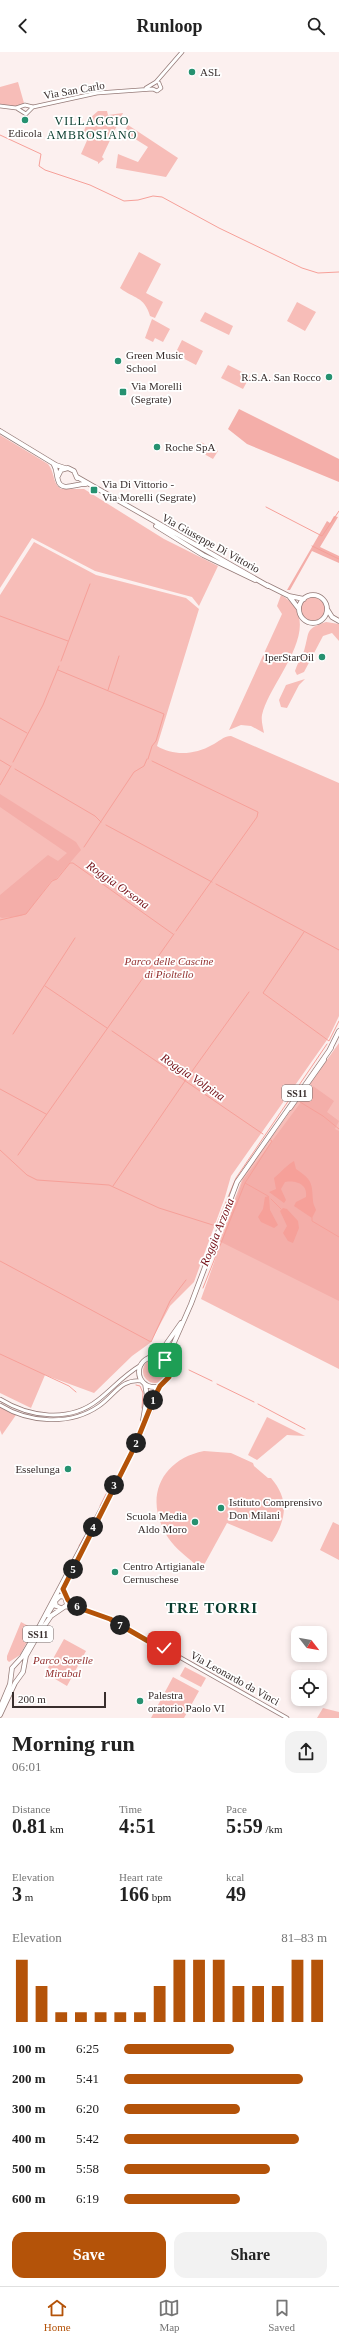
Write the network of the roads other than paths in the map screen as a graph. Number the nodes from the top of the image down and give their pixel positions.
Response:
1 (182, 52) edge
2 (156, 83) junction
3 (142, 90) junction
4 (153, 90) junction
5 (0, 106) edge
6 (30, 108) junction
7 (21, 109) junction
8 (0, 431) edge
9 (51, 462) junction
10 (65, 468) junction
11 (58, 476) junction
12 (77, 477) junction
13 (74, 485) junction
14 (91, 485) junction
15 (288, 596) junction
16 (304, 599) junction
17 (299, 609) junction
18 (327, 609) junction
19 (322, 620) junction
20 (337, 620) edge
21 (339, 1031) edge
22 (186, 1316) junction
23 (157, 1356) junction
24 (166, 1361) junction
25 (141, 1365) junction
26 (144, 1382) junction
27 (160, 1386) junction
28 (0, 1399) edge
29 (0, 1405) edge
30 (141, 1430) junction
31 (95, 1523) junction
32 (65, 1574) junction
33 (58, 1597) junction
34 (66, 1599) junction
35 (55, 1602) junction
36 (64, 1608) junction
37 (79, 1608) junction
38 (39, 1627) junction
39 (144, 1638) junction
40 (158, 1642) junction
41 (158, 1646) junction
42 (167, 1646) junction
43 (163, 1649) junction
44 (174, 1654) junction
45 (17, 1663) junction
46 (24, 1666) junction
47 (12, 1674) junction
48 (18, 1677) junction
49 (0, 1708) edge
50 (0, 1715) edge
51 (287, 1718) edge

1 - 2 street
2 - 3 street, Via San Carlo
2 - 4 street
2 - 4 street
3 - 4 street, Via San Carlo
3 - 6 street, Via San Carlo
5 - 7 street
6 - 7 street
6 - 7 street
8 - 9 main road
9 - 10 main road
9 - 11 main road
10 - 11 main road
10 - 12 main road
11 - 13 main road
12 - 13 main road
12 - 14 main road, Via Giuseppe Di Vittorio
13 - 14 main road
14 - 15 main road, Via Giuseppe Di Vittorio
15 - 16 main road, Via Giuseppe Di Vittorio
15 - 17 main road, Via Giuseppe Di Vittorio
16 - 17 main road
16 - 18 main road
17 - 19 main road
18 - 19 main road
18 - 20 main road
19 - 20 main road
21 - 22 main road, SS11
22 - 23 main road, SS11
22 - 24 main road, SS11
23 - 24 main road
23 - 25 main road, SS11
24 - 27 main road, SS11
25 - 26 main road, SS11
25 - 28 street
26 - 27 main road
26 - 29 street
26 - 30 main road, SS11
27 - 30 main road, SS11
30 - 31 main road, SS11
31 - 32 main road, SS11
31 - 34 main road, SS11
32 - 33 main road, SS11
32 - 38 main road, SS11
33 - 34 main road
33 - 35 main road, SS11
34 - 36 main road, SS11
34 - 37 street
35 - 36 main road
35 - 38 main road, SS11
36 - 37 street
36 - 46 main road, SS11
37 - 39 street
38 - 45 main road, SS11
39 - 40 street
39 - 41 street
40 - 41 street
40 - 42 street
41 - 43 street, Via Leonardo da Vinci
42 - 43 street
42 - 44 street, Via Leonardo da Vinci
43 - 44 street, Via Leonardo da Vinci
44 - 51 street, Via Leonardo da Vinci
45 - 46 main road
45 - 47 main road, SS11
46 - 48 main road, SS11
47 - 48 main road
47 - 49 main road, SS11
48 - 50 main road, SS11

